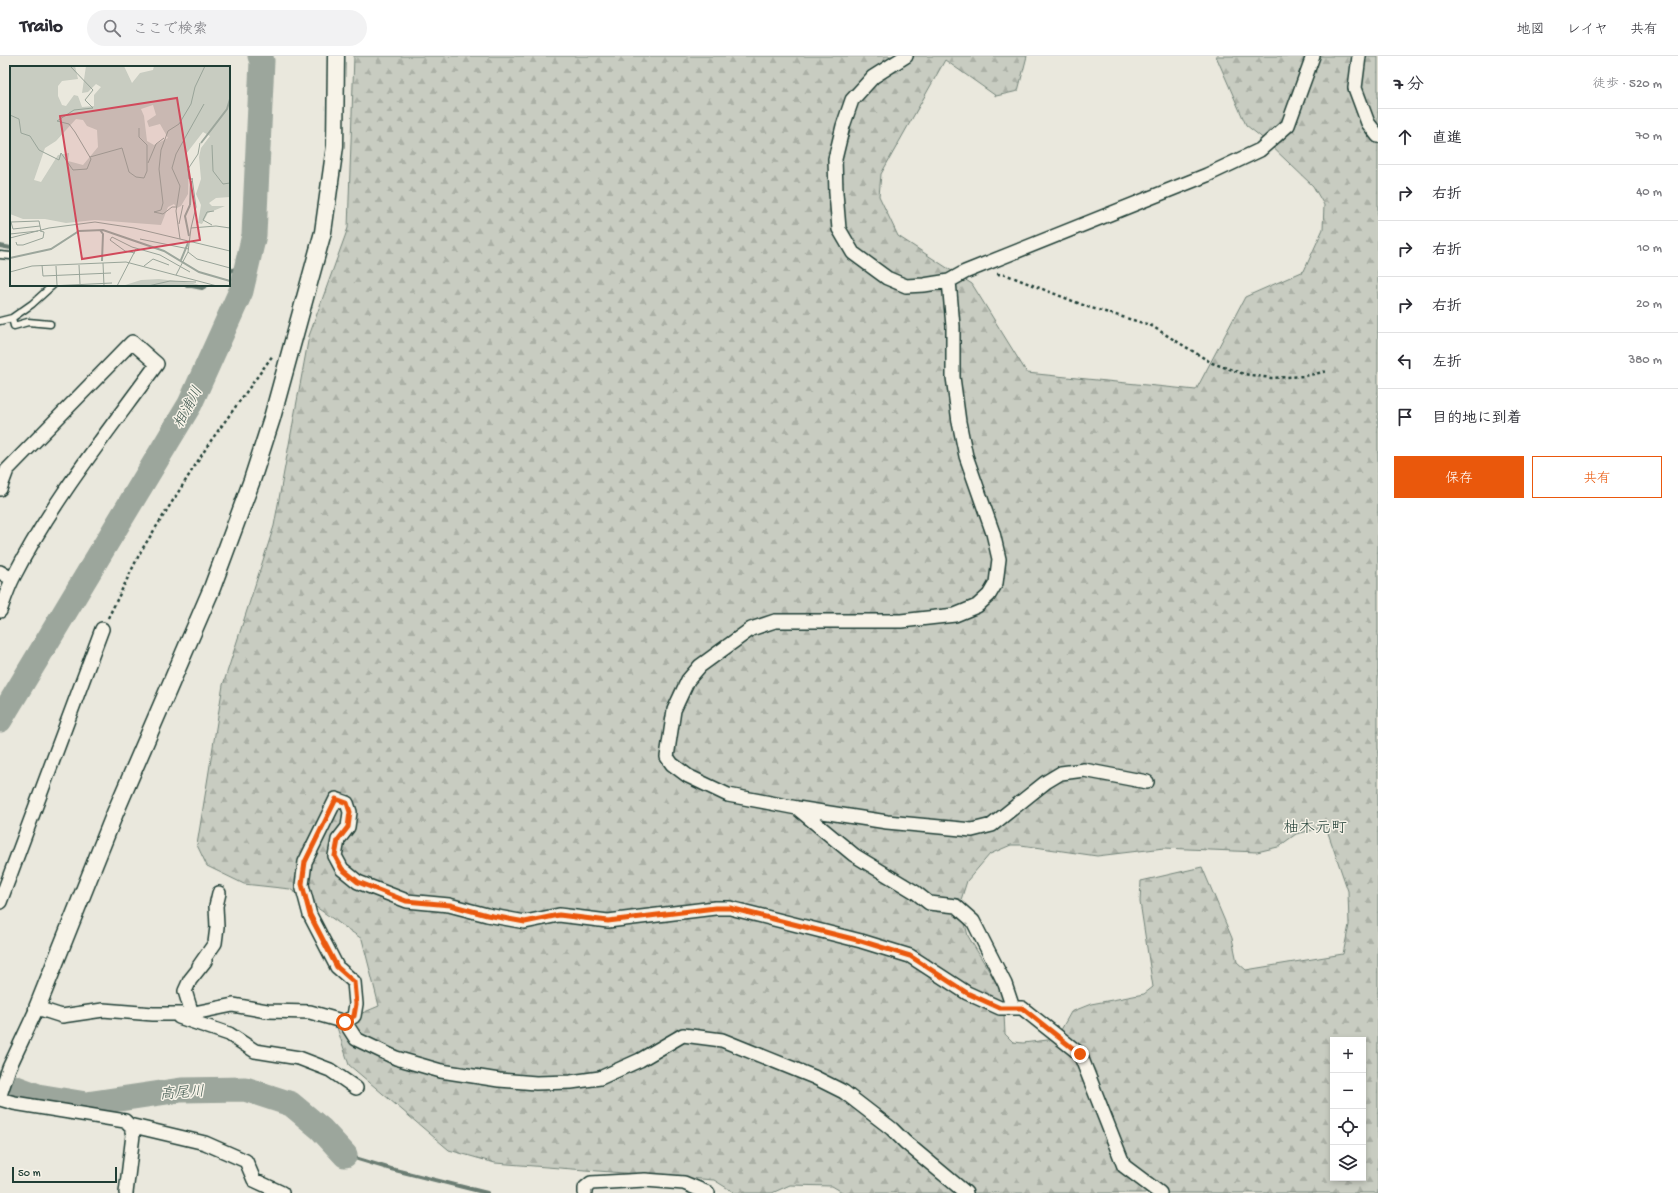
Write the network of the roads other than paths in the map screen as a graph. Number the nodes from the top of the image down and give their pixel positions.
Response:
1 (336, 56) edge
2 (906, 56) edge
3 (1313, 56) edge
4 (1359, 56) edge
5 (1378, 136) edge
6 (0, 254) edge
7 (10, 256) edge
8 (948, 281) junction
9 (52, 286) edge
10 (12, 318) junction
11 (0, 321) edge
12 (50, 324) dead end
13 (0, 489) edge
14 (0, 572) edge
15 (12, 579) junction
16 (0, 612) edge
17 (102, 629) road end
18 (1147, 782) dead end
19 (797, 808) junction
20 (219, 893) dead end
21 (0, 902) edge
22 (218, 950) dead end
23 (199, 966) junction
24 (37, 1008) junction
25 (1013, 1008) junction
26 (172, 1014) junction
27 (192, 1014) junction
28 (345, 1022) junction
29 (356, 1088) dead end
30 (1, 1093) edge
31 (128, 1125) junction
32 (585, 1192) edge
33 (126, 1193) edge
34 (282, 1193) edge
35 (708, 1193) edge
36 (966, 1193) edge
37 (1160, 1193) edge

1 - 24 street
2 - 8 street
3 - 8 street
4 - 5 street
6 - 7 lane
8 - 19 street
9 - 10 lane
10 - 11 lane
10 - 12 lane
13 - 15 street
14 - 15 street
15 - 16 street
17 - 21 street
18 - 19 street
19 - 25 street
20 - 23 street
22 - 23 street
23 - 27 street
24 - 26 street
24 - 30 street
25 - 28 street
25 - 37 street
26 - 27 street
26 - 29 street
27 - 28 street
28 - 36 street
30 - 31 street
31 - 33 street
31 - 34 street
32 - 35 street

